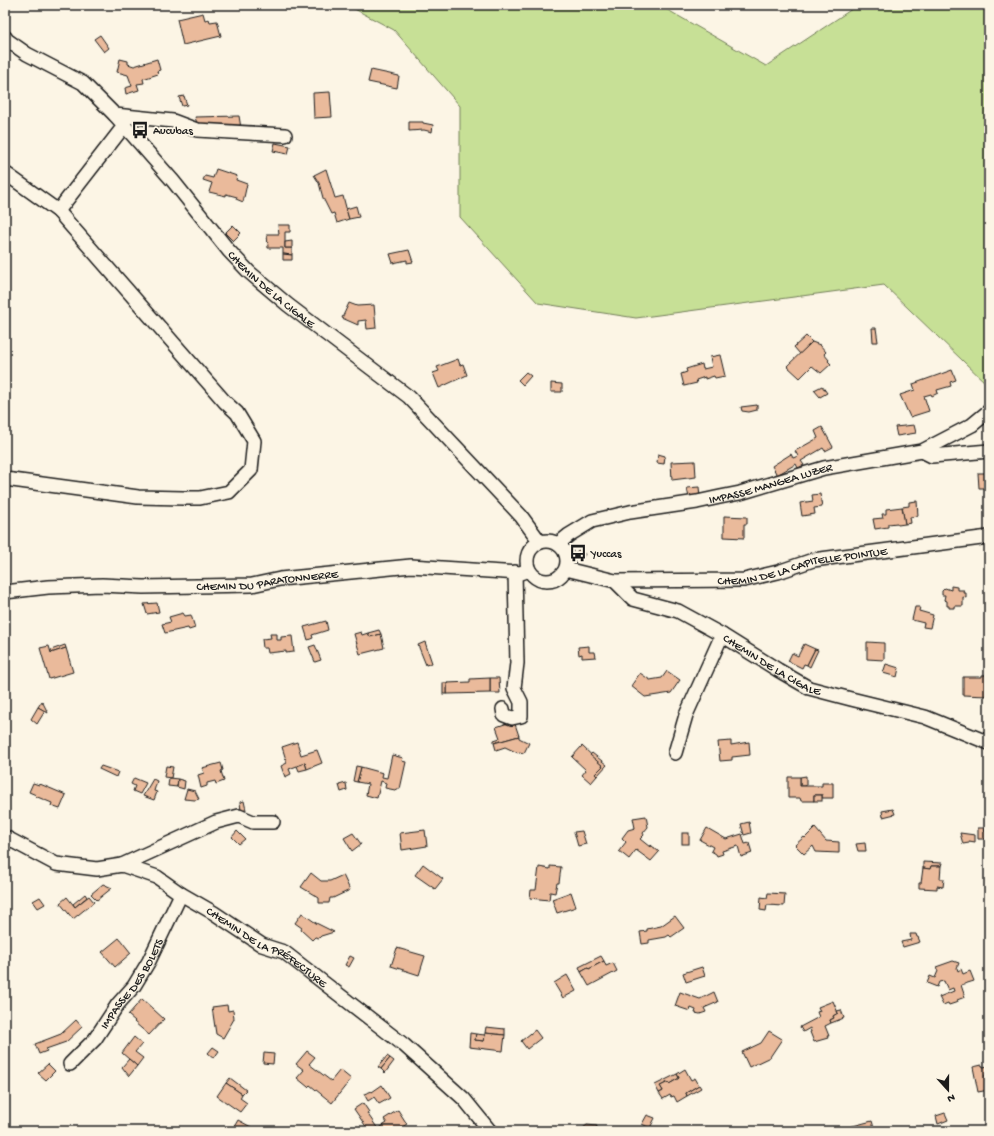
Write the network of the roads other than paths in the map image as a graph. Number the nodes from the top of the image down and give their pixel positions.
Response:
1 (5, 37) edge
2 (115, 115) junction
3 (124, 126) junction
4 (285, 135) dead end
5 (5, 173) edge
6 (58, 211) junction
7 (989, 411) edge
8 (989, 450) edge
9 (922, 451) junction
10 (5, 479) edge
11 (989, 537) edge
12 (540, 542) junction
13 (558, 544) junction
14 (566, 569) junction
15 (529, 570) junction
16 (515, 572) junction
17 (615, 582) junction
18 (5, 592) edge
19 (722, 634) junction
20 (503, 709) dead end
21 (989, 743) edge
22 (675, 753) dead end
23 (273, 822) dead end
24 (5, 837) edge
25 (122, 865) junction
26 (181, 894) junction
27 (70, 1064) dead end
28 (486, 1129) edge

1 - 2 street, CHEMIN DE LA CIGALE
2 - 3 street, CHEMIN DE LA CIGALE
2 - 4 street
3 - 6 street
3 - 12 street, CHEMIN DE LA CIGALE
5 - 6 street
6 - 10 street
7 - 9 street
8 - 9 street, IMPASSE MANGEA LUZER
9 - 13 street, IMPASSE MANGEA LUZER
11 - 17 street, CHEMIN DE LA CAPITELLE POINTUE
12 - 13 street
12 - 15 street
13 - 14 street
14 - 15 street
14 - 17 street, CHEMIN DE LA CIGALE
15 - 16 street, CHEMIN DU PARATONNERRE
16 - 18 street, CHEMIN DU PARATONNERRE
16 - 20 street
17 - 19 street, CHEMIN DE LA CIGALE
19 - 21 street, CHEMIN DE LA CIGALE
19 - 22 street
23 - 25 street
24 - 25 street, CHEMIN DE LA PRÉFECTURE
25 - 26 street, CHEMIN DE LA PRÉFECTURE
26 - 27 street, IMPASSE DES BOLETS
26 - 28 street, CHEMIN DE LA PRÉFECTURE

